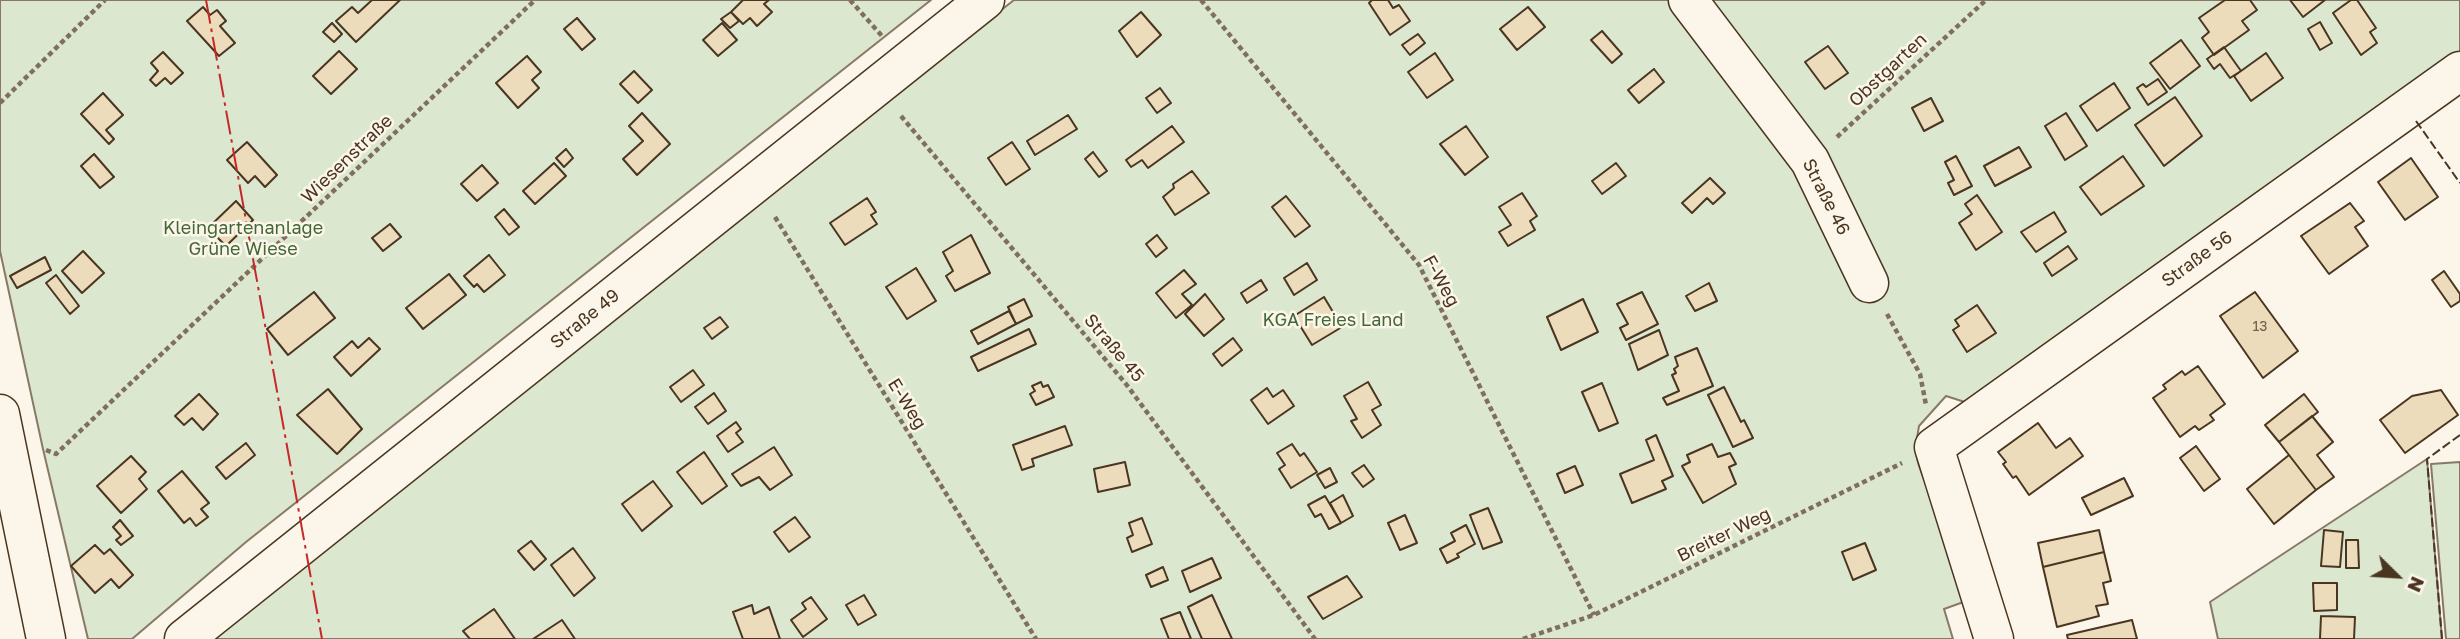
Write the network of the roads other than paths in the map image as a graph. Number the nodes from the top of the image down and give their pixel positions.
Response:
1 (985, 0) edge
2 (1688, 0) edge
3 (2460, 71) edge
4 (1869, 283) road end
5 (0, 414) edge
6 (46, 639) edge
7 (184, 639) edge
8 (1994, 639) edge

1 - 7 street, Straße 49
2 - 4 street, Straße 46
3 - 8 street, Straße 56
5 - 6 street

